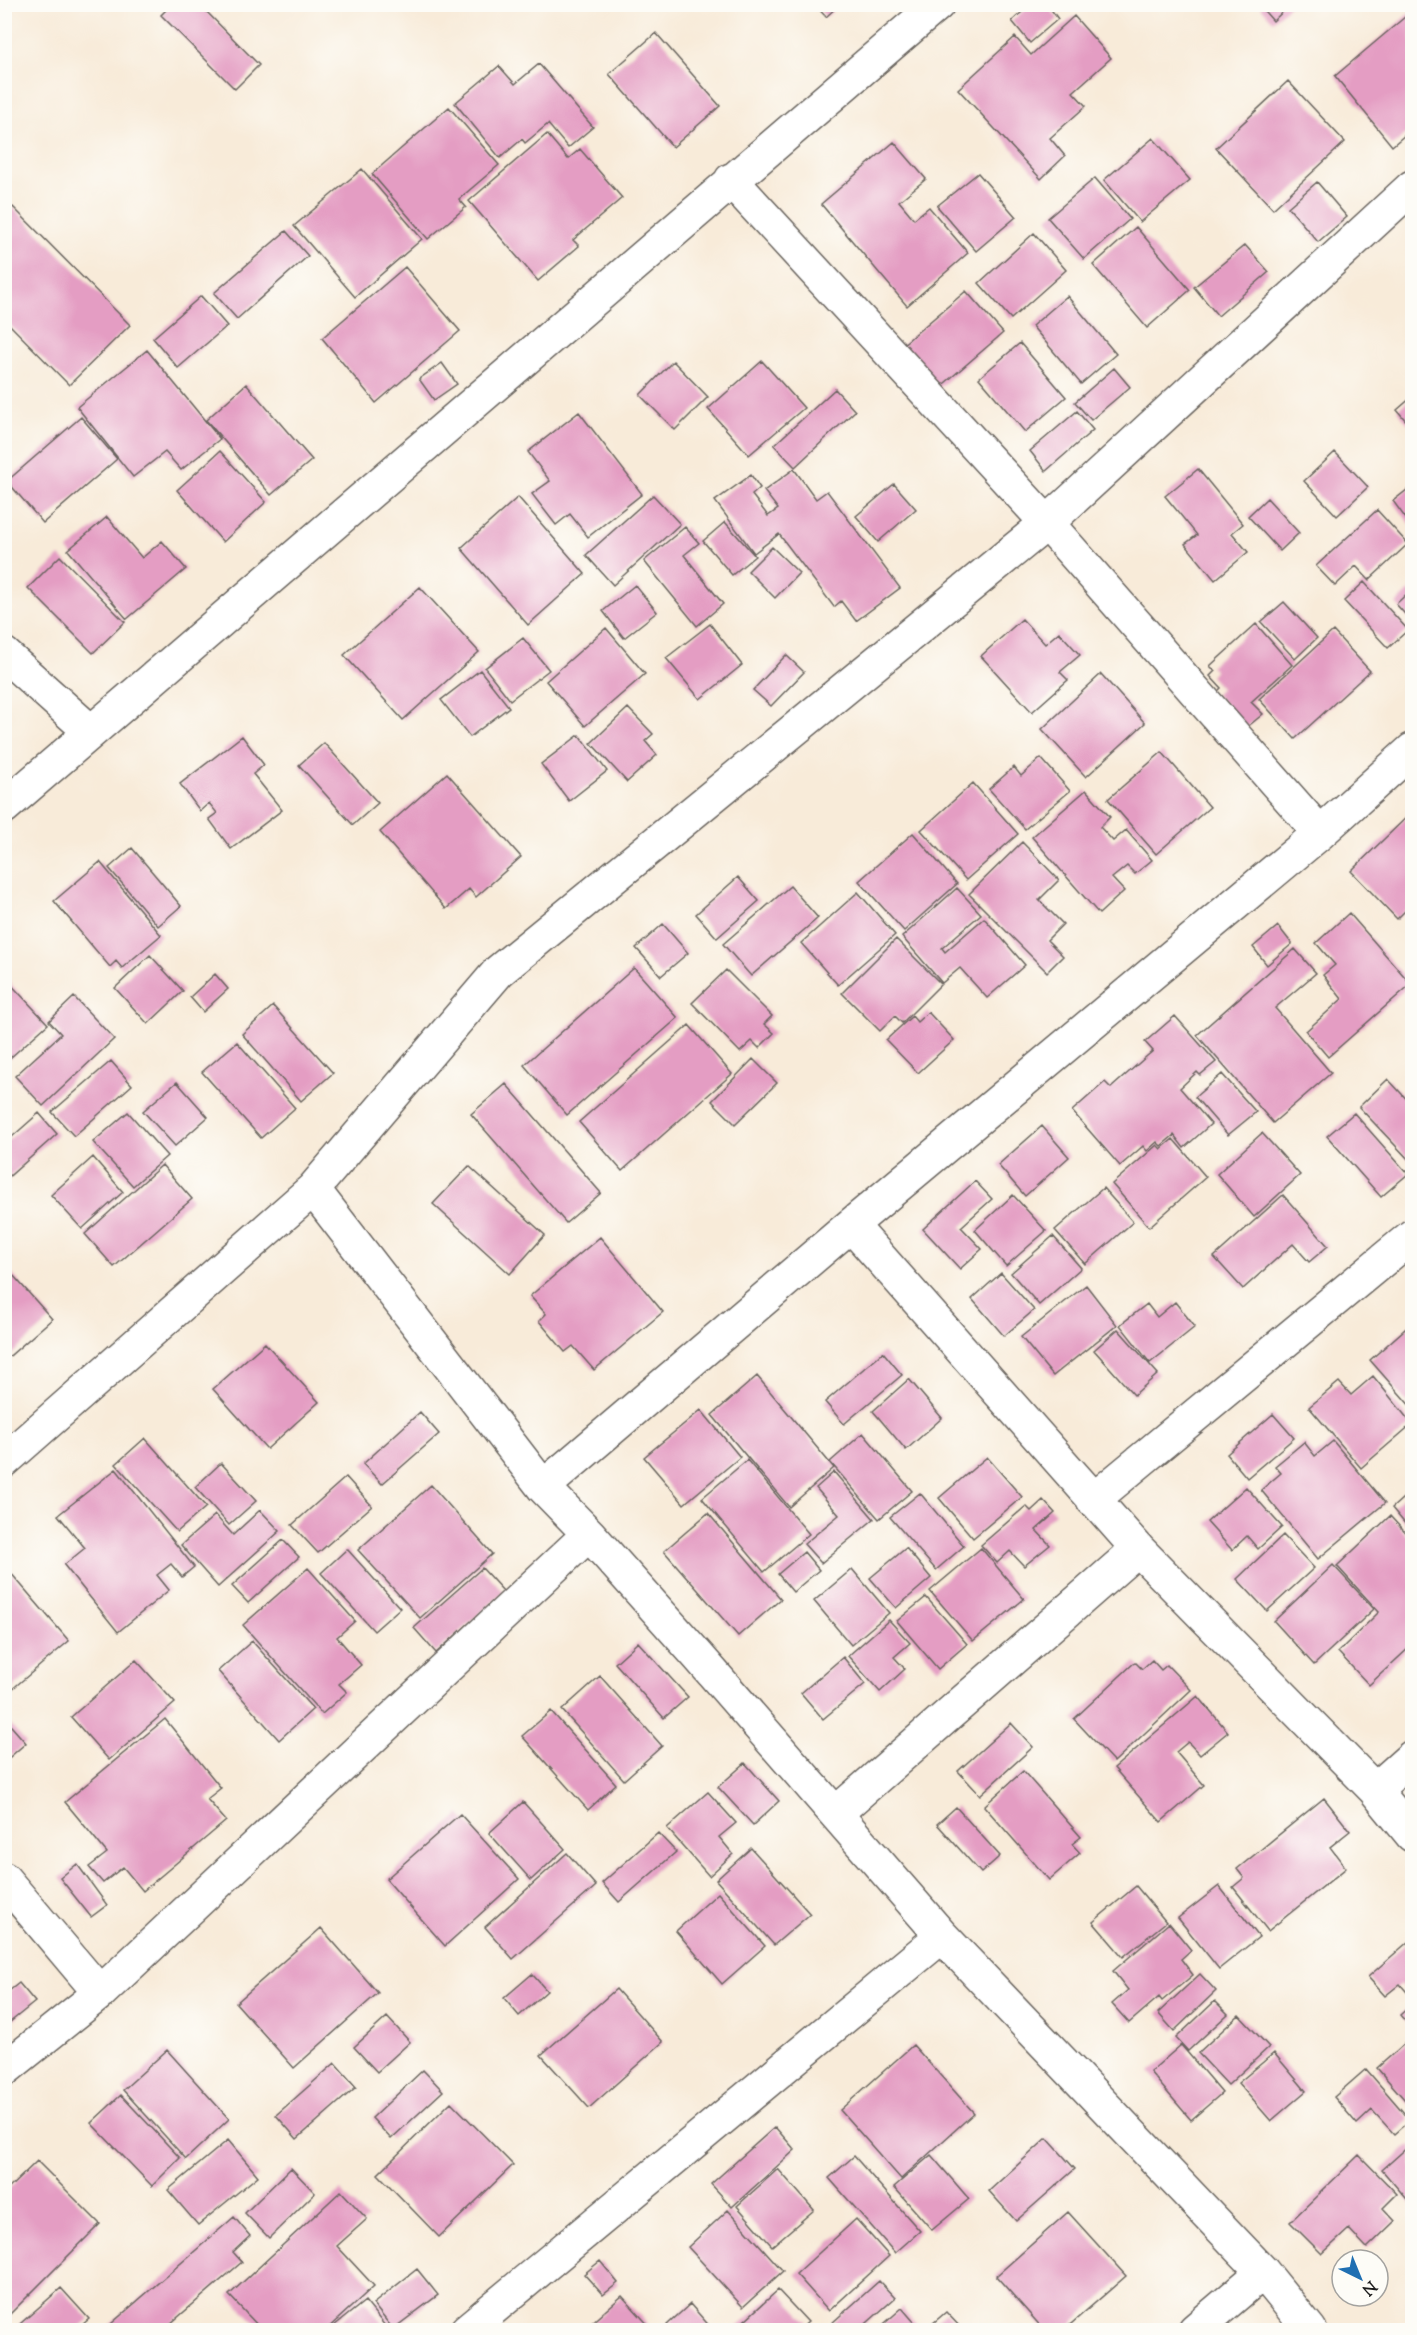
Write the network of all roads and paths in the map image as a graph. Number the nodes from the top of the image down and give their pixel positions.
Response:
1 (938, 4) edge
2 (731, 180) junction
3 (1413, 187) edge
4 (1047, 523) junction
5 (4, 654) edge
6 (91, 732) junction
7 (1413, 750) edge
8 (4, 807) edge
9 (1320, 833) junction
10 (314, 1189) junction
11 (851, 1225) junction
12 (1413, 1236) edge
13 (4, 1461) edge
14 (543, 1487) junction
15 (1093, 1500) junction
16 (589, 1534) junction
17 (1138, 1549) junction
18 (1413, 1757) edge
19 (1375, 1790) junction
20 (836, 1813) junction
21 (1413, 1835) edge
22 (4, 1879) edge
23 (942, 1936) junction
24 (100, 1993) junction
25 (4, 2070) edge
26 (1263, 2272) junction
27 (467, 2331) edge
28 (1195, 2331) edge
29 (1310, 2331) edge

1 - 2 street
2 - 4 street
2 - 6 street
3 - 4 street
4 - 9 street
4 - 10 street
5 - 6 street
6 - 8 street
7 - 9 street
9 - 11 street
10 - 13 street
10 - 14 street
11 - 14 street
11 - 15 street
12 - 15 street
14 - 16 street
15 - 17 street
16 - 20 street
16 - 24 street
17 - 19 street
17 - 20 street
18 - 19 street
19 - 21 street
20 - 23 street
22 - 24 street
23 - 26 street
23 - 27 street
24 - 25 street
26 - 28 street
26 - 29 street

